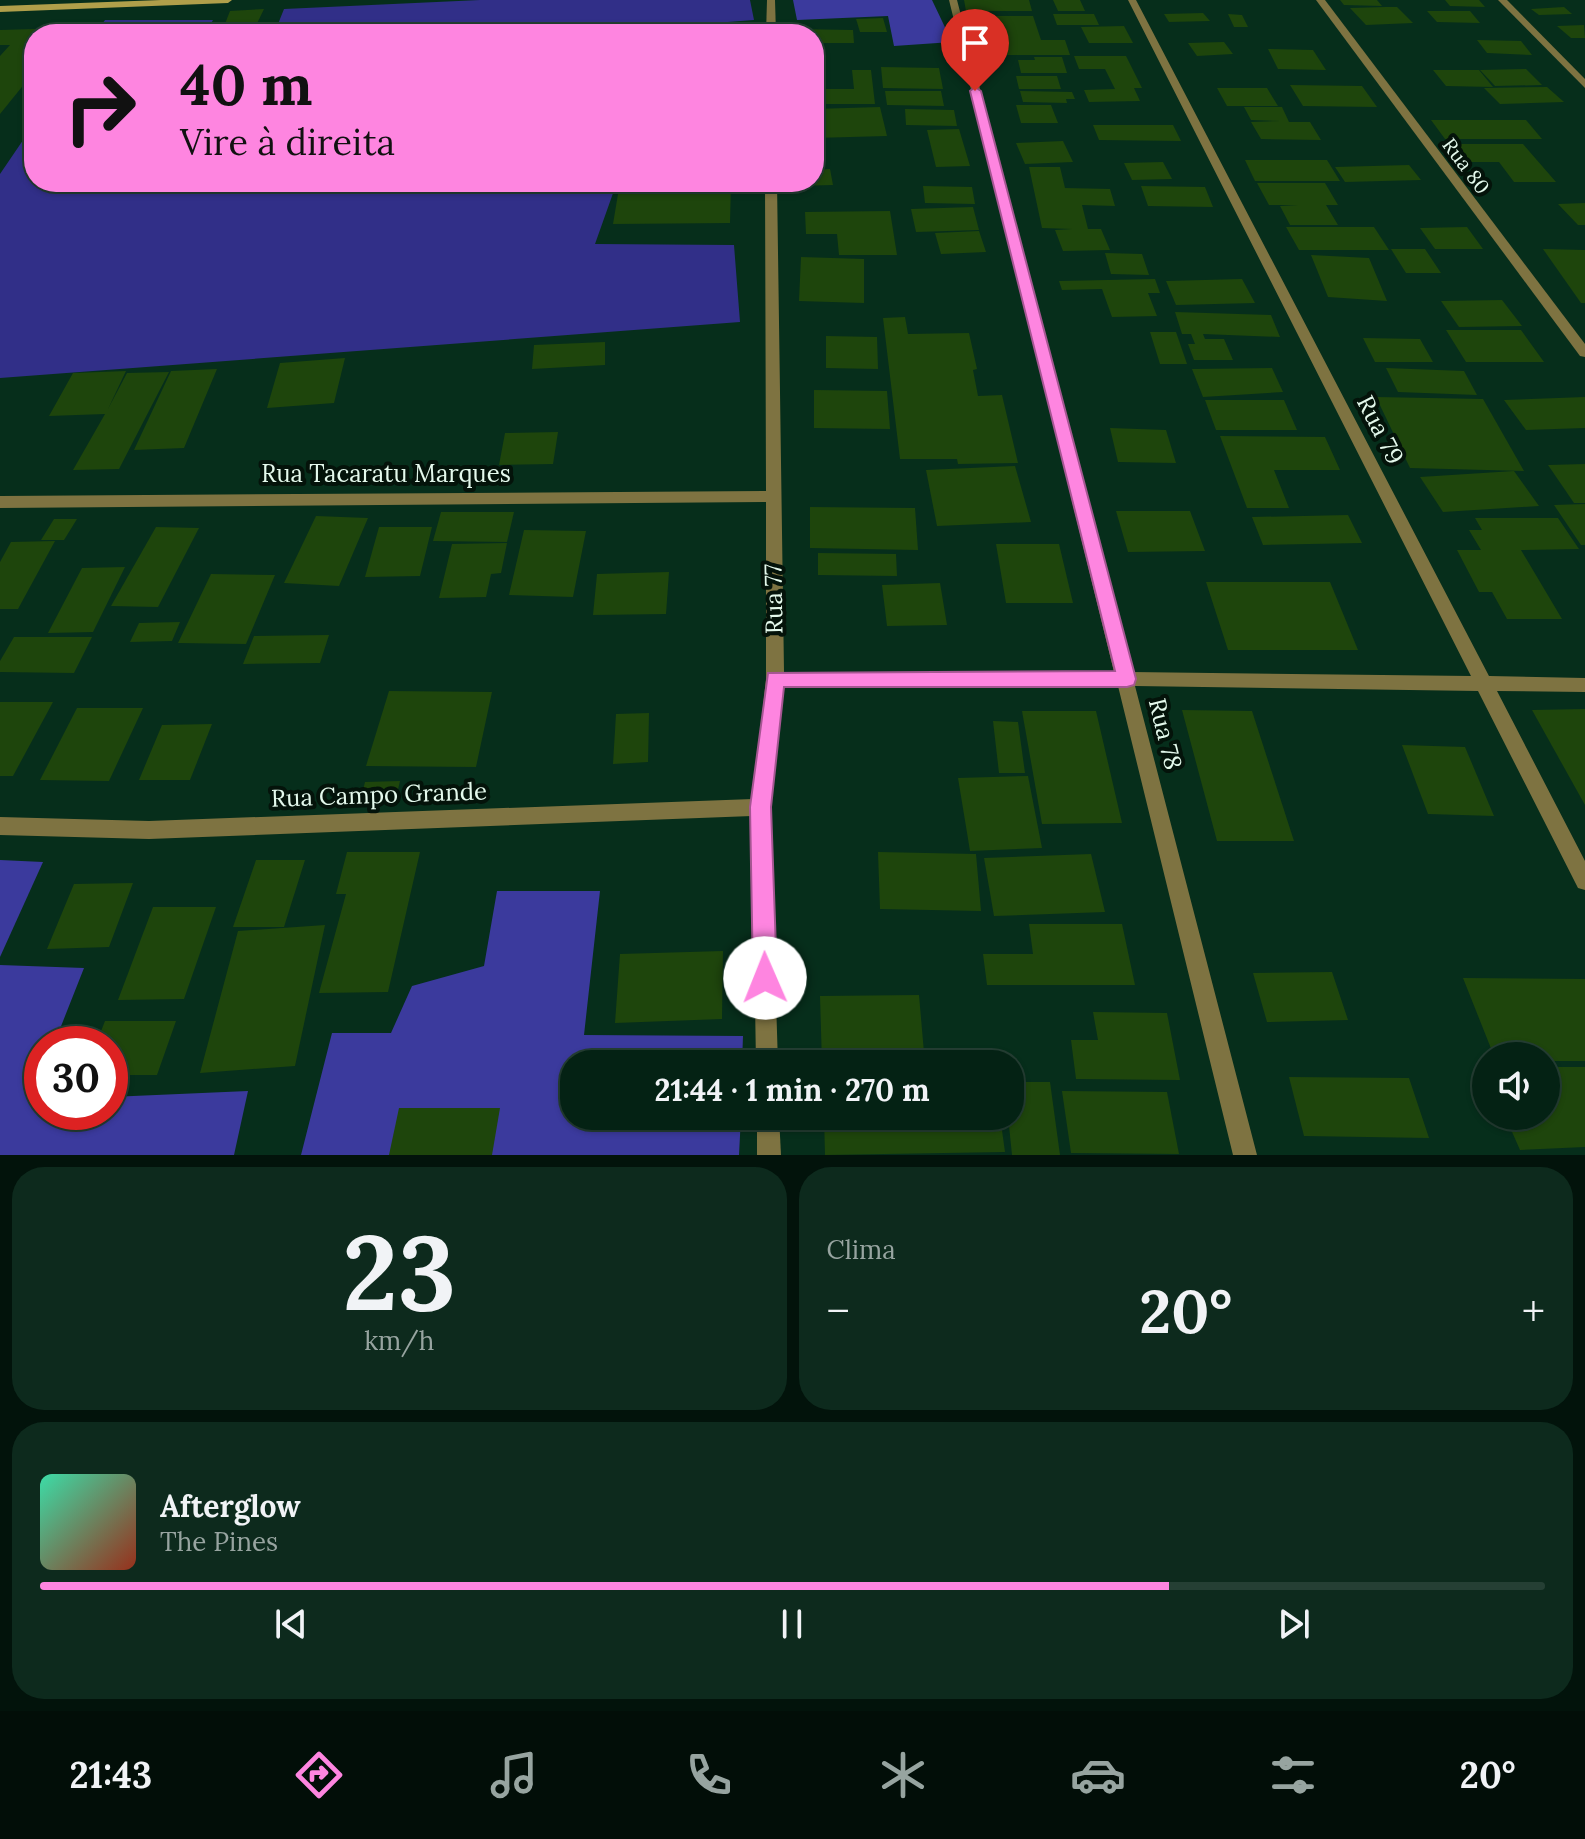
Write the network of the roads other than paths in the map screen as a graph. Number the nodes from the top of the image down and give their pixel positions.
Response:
1 (228, 0) edge
2 (771, 0) edge
3 (953, 0) edge
4 (1132, 0) edge
5 (1320, 0) edge
6 (1502, 0) edge
7 (189, 1) edge
8 (0, 9) edge
9 (771, 24) edge
10 (1567, 68) junction
11 (1585, 68) edge
12 (1585, 85) edge
13 (771, 192) edge
14 (1585, 353) edge
15 (773, 496) junction
16 (0, 502) edge
17 (775, 679) junction
18 (1127, 679) junction
19 (1486, 684) junction
20 (1585, 685) edge
21 (761, 807) junction
22 (0, 826) edge
23 (1585, 881) edge
24 (767, 1050) edge
25 (768, 1130) edge
26 (769, 1155) edge
27 (1245, 1155) edge

1 - 7 street
2 - 9 street
3 - 18 street, Rua 78
4 - 19 street, Rua 79
5 - 14 street, Rua 80
6 - 10 street
7 - 8 street
10 - 11 street
10 - 12 street
13 - 15 street, Rua 77
15 - 16 street, Rua Tacaratu Marques
15 - 17 street, Rua 77
17 - 18 street
17 - 21 street, Rua 77
18 - 19 street
18 - 27 street, Rua 78
19 - 20 street
19 - 23 street, Rua 79
21 - 22 street, Rua Campo Grande
21 - 24 street, Rua 77
25 - 26 street

